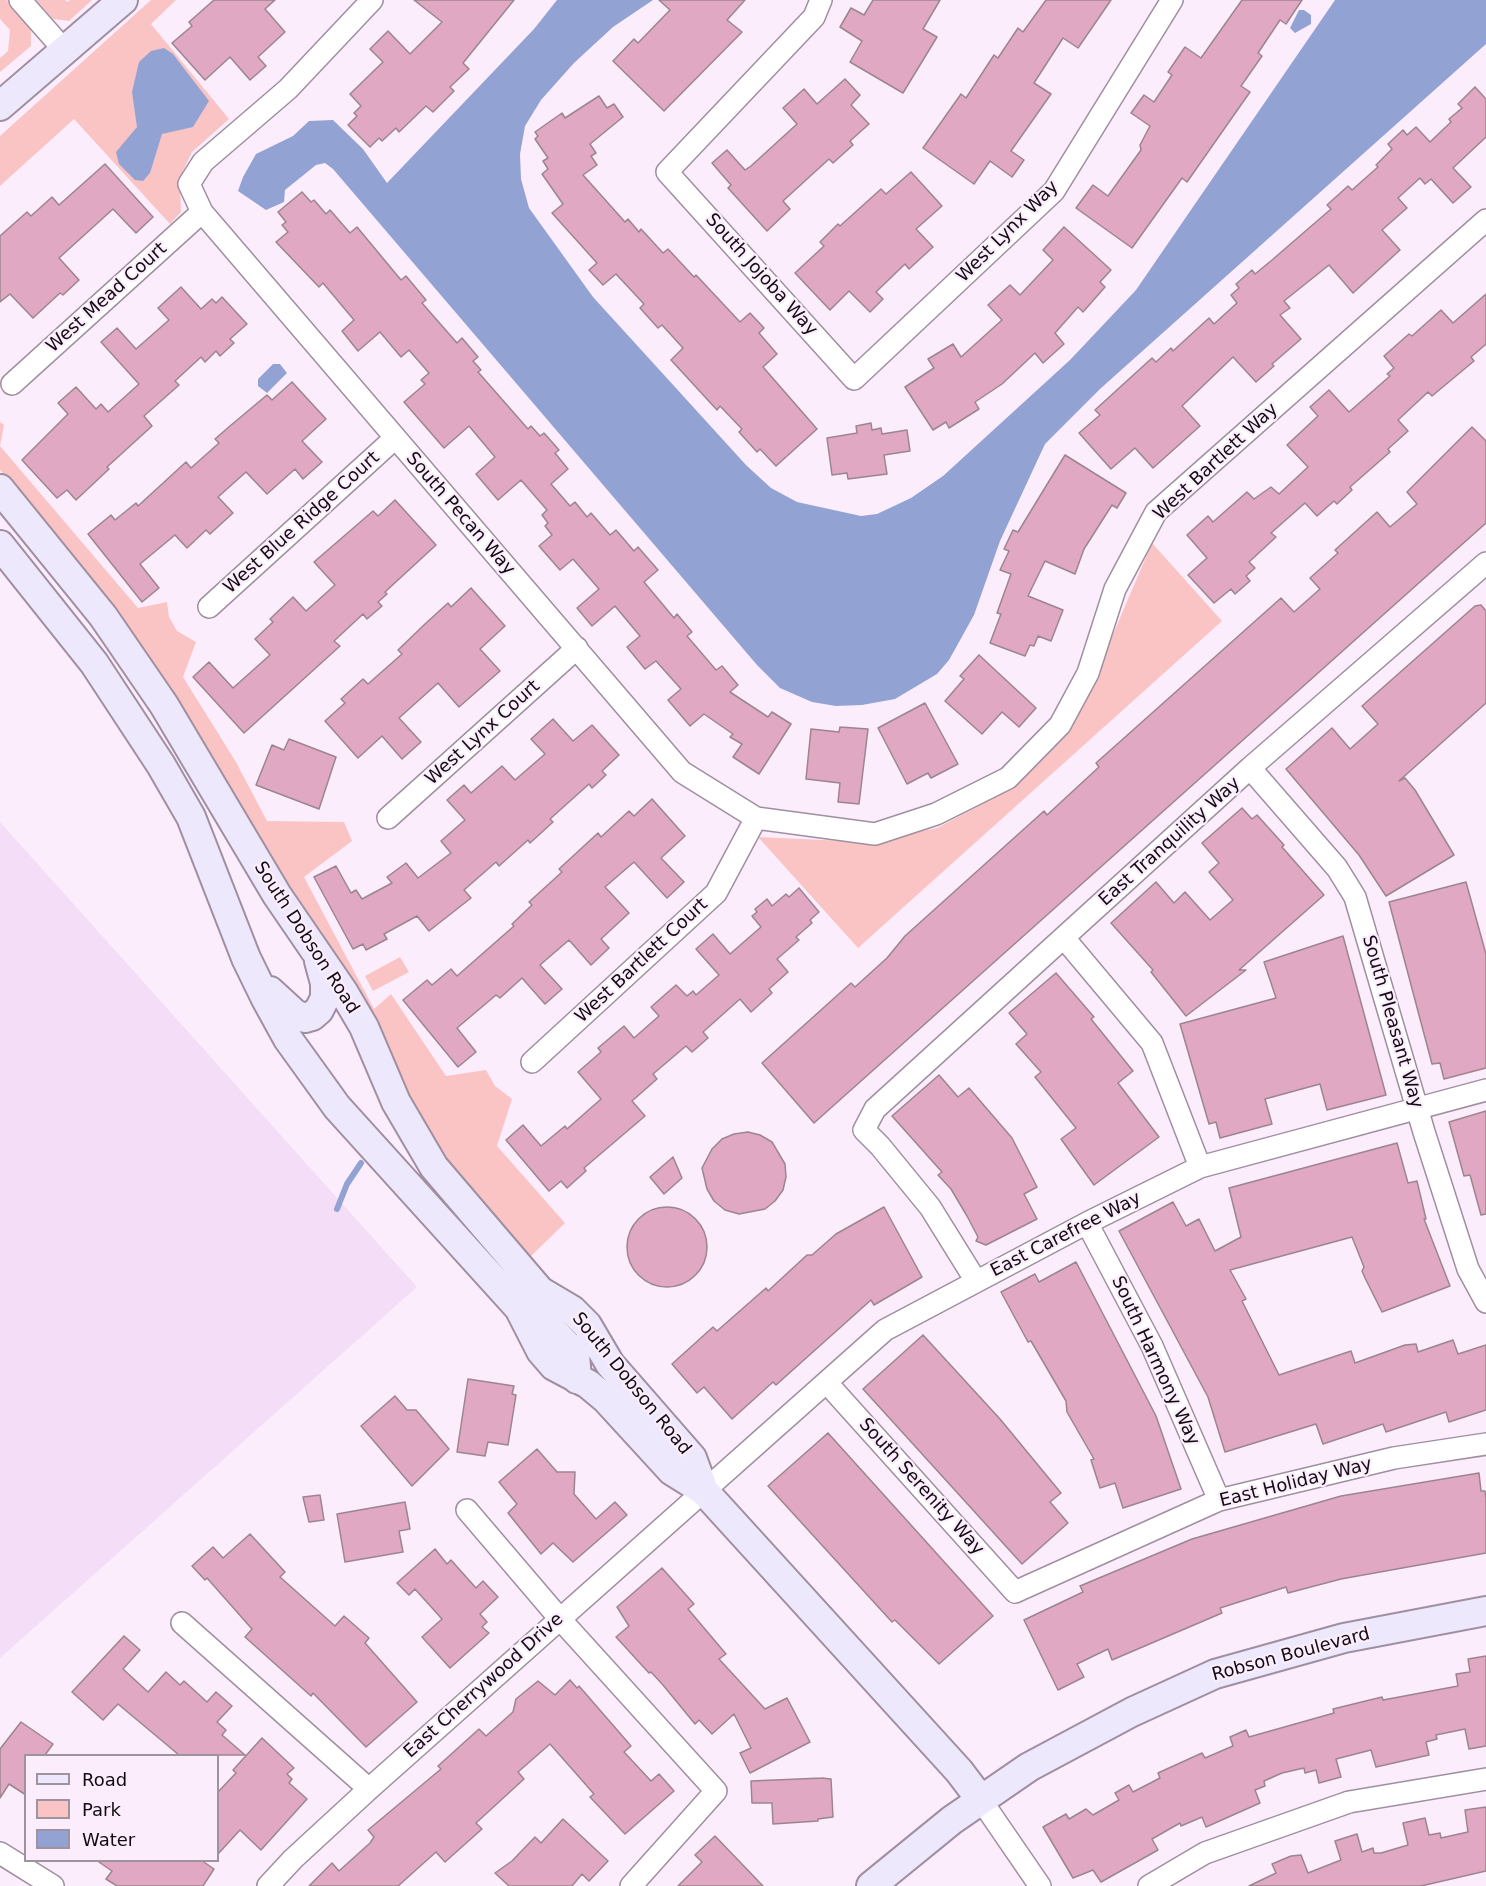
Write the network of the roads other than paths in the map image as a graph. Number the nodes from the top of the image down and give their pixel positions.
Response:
1 (20, 0) edge
2 (123, 0) edge
3 (372, 0) edge
4 (821, 0) edge
5 (1172, 0) edge
6 (65, 51) junction
7 (0, 106) edge
8 (202, 212) junction
9 (1486, 220) edge
10 (854, 379) joint
11 (12, 384) dead end
12 (394, 439) junction
13 (0, 489) edge
14 (0, 544) edge
15 (1483, 572) edge
16 (209, 607) dead end
17 (577, 648) junction
18 (1250, 768) junction
19 (388, 818) dead end
20 (756, 818) junction
21 (1064, 938) junction
22 (317, 953) junction
23 (246, 958) junction
24 (532, 1062) dead end
25 (1486, 1090) edge
26 (1418, 1107) junction
27 (1200, 1167) junction
28 (1087, 1223) junction
29 (976, 1281) junction
30 (529, 1300) junction
31 (1486, 1302) edge
32 (605, 1354) junction
33 (577, 1379) junction
34 (827, 1383) junction
35 (659, 1439) junction
36 (1486, 1444) edge
37 (704, 1491) junction
38 (1219, 1500) junction
39 (467, 1510) dead end
40 (1015, 1592) joint
41 (1486, 1611) edge
42 (560, 1619) junction
43 (182, 1623) dead end
44 (1486, 1779) edge
45 (369, 1790) junction
46 (981, 1800) junction
47 (0, 1853) edge
48 (53, 1886) edge
49 (268, 1886) edge
50 (631, 1886) edge
51 (871, 1886) edge
52 (1040, 1886) edge
53 (1149, 1886) edge

1 - 6 street
2 - 6 street
3 - 8 street, South Pecan Way
4 - 10 street, South Jojoba Way
5 - 10 street, West Lynx Way
6 - 7 street
8 - 11 street, West Mead Court
8 - 12 street, South Pecan Way
9 - 20 street, West Bartlett Way
12 - 16 street, West Blue Ridge Court
12 - 17 street, South Pecan Way
13 - 22 street, South Dobson Road
14 - 23 street, South Dobson Road
15 - 18 street, East Tranquility Way
17 - 19 street, West Lynx Court
17 - 20 street, South Pecan Way
18 - 21 street, East Tranquility Way
18 - 26 street, South Pleasant Way
20 - 24 street, West Bartlett Court
21 - 27 street
21 - 29 street, East Tranquility Way
22 - 23 street
22 - 30 street, South Dobson Road
23 - 30 street, South Dobson Road
25 - 26 street, East Carefree Way
26 - 27 street, East Carefree Way
26 - 31 street, South Pleasant Way
27 - 28 street, East Carefree Way
28 - 29 street, East Carefree Way
28 - 38 street, South Harmony Way
29 - 34 street, East Carefree Way
30 - 32 street, South Dobson Road
30 - 33 street, South Dobson Road
32 - 33 street
32 - 35 street, South Dobson Road
33 - 35 street, South Dobson Road
34 - 37 street, East Carefree Way
34 - 40 street, South Serenity Way
35 - 37 street, South Dobson Road
36 - 38 street, East Holiday Way
37 - 42 street, East Cherrywood Drive
37 - 46 street, South Dobson Road
38 - 40 street, East Holiday Way
39 - 42 street
41 - 46 street, Robson Boulevard
42 - 45 street, East Cherrywood Drive
42 - 50 street
43 - 45 street
44 - 53 street
45 - 49 street, East Cherrywood Drive
46 - 51 street, Robson Boulevard
46 - 52 street
47 - 48 street

